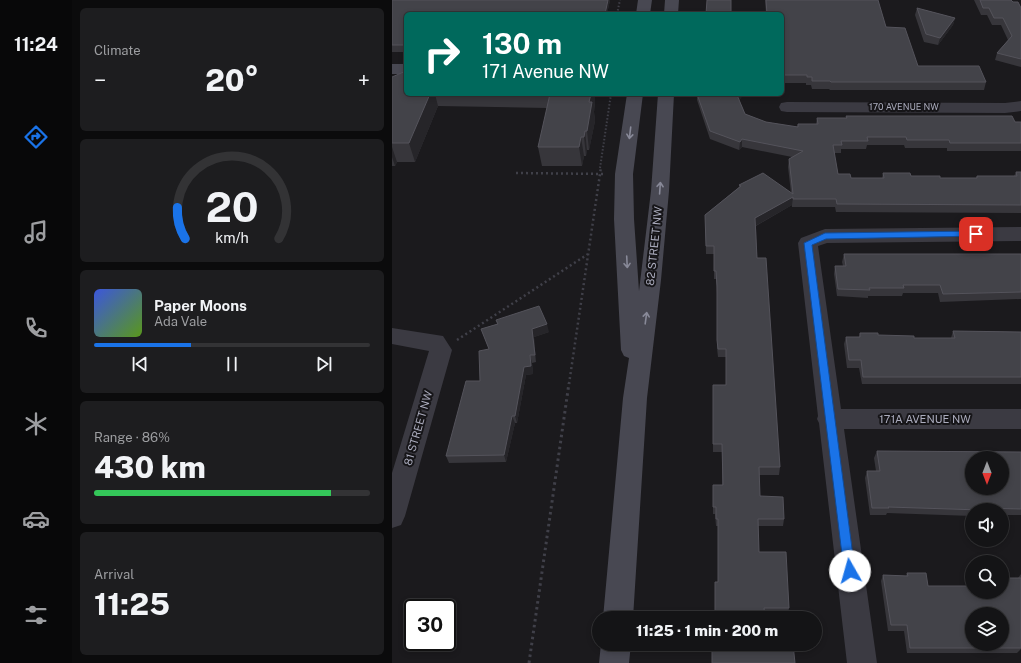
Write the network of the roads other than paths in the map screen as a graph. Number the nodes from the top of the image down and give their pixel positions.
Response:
1 (645, 0) edge
2 (672, 0) edge
3 (643, 12) edge
4 (671, 12) edge
5 (392, 69) edge
6 (404, 69) edge
7 (635, 96) edge
8 (666, 96) edge
9 (1021, 106) edge
10 (787, 107) dead end
11 (1021, 234) edge
12 (392, 336) edge
13 (635, 398) junction
14 (830, 419) junction
15 (1021, 419) edge
16 (392, 516) edge
17 (619, 611) edge
18 (615, 651) edge
19 (614, 663) edge
20 (862, 663) edge

1 - 3 main road
2 - 4 main road
5 - 6 main road
7 -> 13 main road, 82 STREET NW
13 -> 8 main road, 82 STREET NW
9 - 10 street, 170 AVENUE NW
11 - 14 street
12 - 16 street, 81 STREET NW
13 - 17 main road, 82 STREET NW
14 - 15 street, 171A AVENUE NW
14 - 20 street
18 - 19 main road

